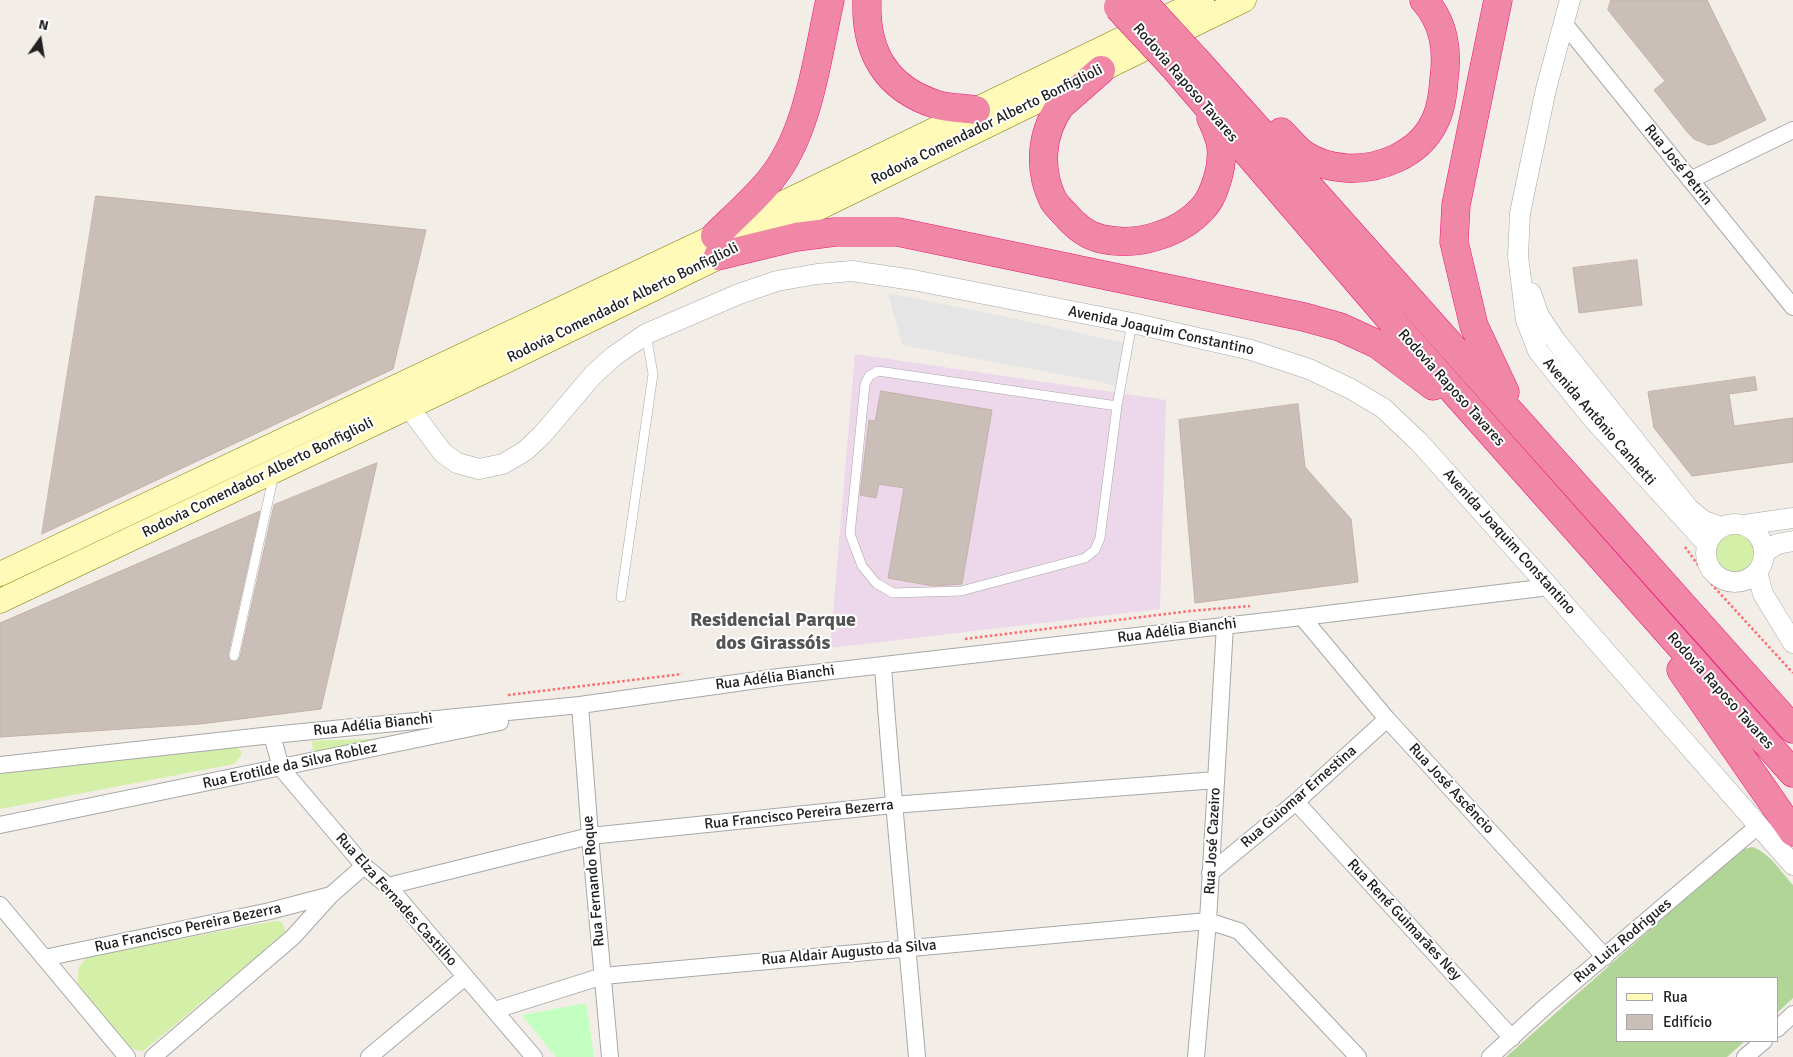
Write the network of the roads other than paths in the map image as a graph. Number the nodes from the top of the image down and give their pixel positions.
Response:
1 (830, 0) edge
2 (867, 0) edge
3 (1202, 0) edge
4 (1244, 0) edge
5 (1424, 0) edge
6 (1498, 0) edge
7 (1570, 0) edge
8 (1124, 2) edge
9 (1563, 22) junction
10 (1185, 64) junction
11 (1101, 70) junction
12 (1207, 107) junction
13 (976, 110) junction
14 (1793, 130) edge
15 (1690, 180) junction
16 (716, 246) junction
17 (1518, 256) junction
18 (1793, 307) edge
19 (1132, 323) junction
20 (646, 334) junction
21 (408, 406) junction
22 (1117, 406) junction
23 (1477, 418) junction
24 (1519, 421) junction
25 (275, 471) junction
26 (1793, 518) edge
27 (1744, 525) junction
28 (1721, 527) junction
29 (1793, 541) edge
30 (1707, 544) junction
31 (1764, 553) junction
32 (1614, 572) junction
33 (1757, 572) junction
34 (0, 574) edge
35 (1549, 587) junction
36 (621, 597) dead end
37 (0, 601) edge
38 (1302, 617) junction
39 (1225, 626) junction
40 (1793, 644) edge
41 (234, 656) dead end
42 (883, 666) junction
43 (580, 705) junction
44 (1387, 719) junction
45 (1793, 729) edge
46 (272, 735) junction
47 (0, 764) edge
48 (281, 768) junction
49 (1793, 774) edge
50 (1216, 780) junction
51 (1296, 802) junction
52 (893, 805) junction
53 (0, 825) edge
54 (1758, 826) junction
55 (1793, 832) edge
56 (590, 836) junction
57 (1793, 865) edge
58 (364, 866) junction
59 (1210, 874) junction
60 (388, 886) junction
61 (331, 895) junction
62 (0, 905) edge
63 (1208, 921) junction
64 (908, 948) junction
65 (1605, 957) junction
66 (44, 958) junction
67 (603, 976) junction
68 (465, 977) junction
69 (496, 1010) junction
70 (1793, 1014) edge
71 (1778, 1028) edge
72 (1512, 1038) junction
73 (1763, 1042) edge
74 (127, 1057) edge
75 (153, 1057) edge
76 (369, 1057) edge
77 (534, 1057) edge
78 (610, 1057) edge
79 (917, 1057) edge
80 (1196, 1057) edge
81 (1358, 1057) edge
82 (1490, 1057) edge
83 (1745, 1057) edge

1 - 16 highway
2 - 13 highway
3 - 13 main road, Rodovia Comendador Alberto Bonfiglioli
4 - 11 main road, Rodovia Comendador Alberto Bonfiglioli
5 - 10 highway
6 - 24 highway
7 - 9 street, Avenida Antônio Canhetti
8 - 10 highway, Rodovia Raposo Tavares, bridge
9 - 15 street, Rua José Petrin
9 - 17 street, Avenida Antônio Canhetti
10 - 12 highway, Rodovia Raposo Tavares
10 - 24 highway, Rodovia Raposo Tavares
11 - 12 highway
11 - 16 main road, Rodovia Comendador Alberto Bonfiglioli
12 - 23 highway, Rodovia Raposo Tavares
13 - 16 main road, Rodovia Comendador Alberto Bonfiglioli
14 - 15 street
15 - 18 street, Rua José Petrin
16 - 21 main road, Rodovia Comendador Alberto Bonfiglioli
16 - 23 highway
16 - 34 main road, Rodovia Comendador Alberto Bonfiglioli
17 - 28 street, Avenida Antônio Canhetti
17 - 30 street, Avenida Antônio Canhetti
19 - 20 street, Avenida Joaquim Constantino
19 - 22 lane
19 - 35 street, Avenida Joaquim Constantino
20 - 21 street, Avenida Joaquim Constantino
20 - 36 lane
21 - 25 main road, Rodovia Comendador Alberto Bonfiglioli
22 - 22 lane
23 - 32 highway, Rodovia Raposo Tavares
24 - 45 highway, Rodovia Raposo Tavares
25 - 37 main road, Rodovia Comendador Alberto Bonfiglioli
25 - 41 lane
26 - 27 street
27 - 28 street
27 - 31 street
28 - 30 street
29 - 31 street
30 - 33 street
31 - 33 street
32 - 49 highway, Rodovia Raposo Tavares
32 - 55 highway
33 - 40 street
35 - 38 street, Rua Adélia Bianchi
35 - 54 street, Avenida Joaquim Constantino
38 - 39 street, Rua Adélia Bianchi
38 - 44 street, Rua José Ascêncio
39 - 42 street, Rua Adélia Bianchi
39 - 50 street, Rua José Cazeiro
42 - 43 street, Rua Adélia Bianchi
42 - 52 street
43 - 46 street, Rua Adélia Bianchi
43 - 48 street, Rua Erotilde da Silva Roblez
43 - 56 street, Rua Fernando Roque
44 - 51 street, Rua Guiomar Ernestina
44 - 65 street, Rua José Ascêncio
46 - 47 street, Rua Adélia Bianchi
46 - 48 street, Rua Elza Fernades Castilho
48 - 53 street, Rua Erotilde da Silva Roblez
48 - 58 street, Rua Elza Fernades Castilho
50 - 52 street, Rua Francisco Pereira Bezerra
50 - 59 street, Rua José Cazeiro
51 - 59 street, Rua Guiomar Ernestina
51 - 72 street, Rua René Guimarães Ney
52 - 56 street, Rua Francisco Pereira Bezerra
52 - 64 street
54 - 57 street, Avenida Joaquim Constantino
54 - 65 street, Rua Luiz Rodrigues
56 - 60 street, Rua Francisco Pereira Bezerra
56 - 67 street, Rua Fernando Roque
58 - 60 street, Rua Elza Fernades Castilho
58 - 61 street
59 - 63 street, Rua José Cazeiro
60 - 68 street, Rua Elza Fernades Castilho
61 - 66 street, Rua Francisco Pereira Bezerra
61 - 75 street
62 - 66 street
63 - 64 street, Rua Aldair Augusto da Silva
63 - 80 street, Rua José Cazeiro
63 - 81 street
64 - 67 street, Rua Aldair Augusto da Silva
64 - 79 street
65 - 72 street, Rua Luiz Rodrigues
66 - 74 street
67 - 69 street, Rua Aldair Augusto da Silva
67 - 78 street, Rua Fernando Roque
68 - 69 street, Rua Elza Fernades Castilho
68 - 76 street
69 - 77 street, Rua Elza Fernades Castilho
70 - 71 street
72 - 82 street, Rua Luiz Rodrigues
73 - 83 street

